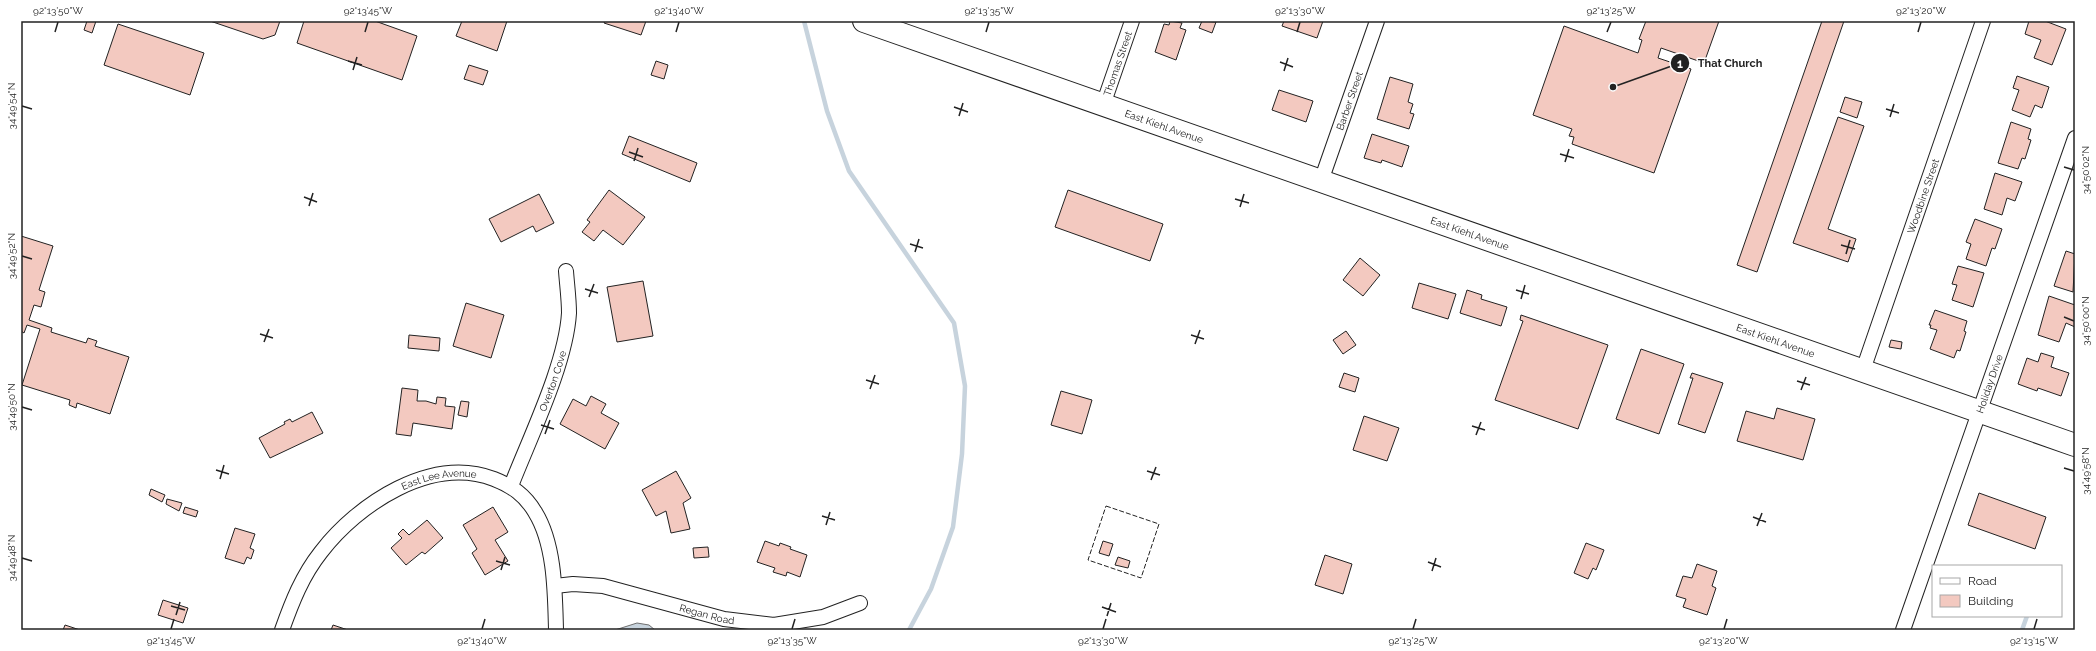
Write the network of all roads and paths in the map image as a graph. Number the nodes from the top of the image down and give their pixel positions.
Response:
1 (864, 21) edge
2 (1132, 21) edge
3 (1377, 21) edge
4 (1983, 21) edge
5 (1103, 106) junction
6 (2075, 138) edge
7 (1321, 181) junction
8 (566, 271) dead end
9 (1863, 370) junction
10 (1980, 411) junction
11 (2075, 445) edge
12 (511, 486) junction
13 (555, 586) junction
14 (860, 603) dead end
15 (282, 630) edge
16 (556, 630) edge
17 (1903, 630) edge

1 - 5 main road, East Kiehl Avenue
2 - 5 street, Thomas Street
3 - 7 street, Barber Street
4 - 9 street, Woodbine Street
5 - 7 main road, East Kiehl Avenue
6 - 10 street, Holiday Drive
7 - 9 main road, East Kiehl Avenue
8 - 12 street, Overton Cove
9 - 10 main road, East Kiehl Avenue
10 - 11 main road, East Kiehl Avenue
10 - 17 street, Holiday Drive
12 - 13 street, East Lee Avenue
12 - 15 street, East Lee Avenue
13 - 14 street, Regan Road
13 - 16 street, East Lee Avenue

